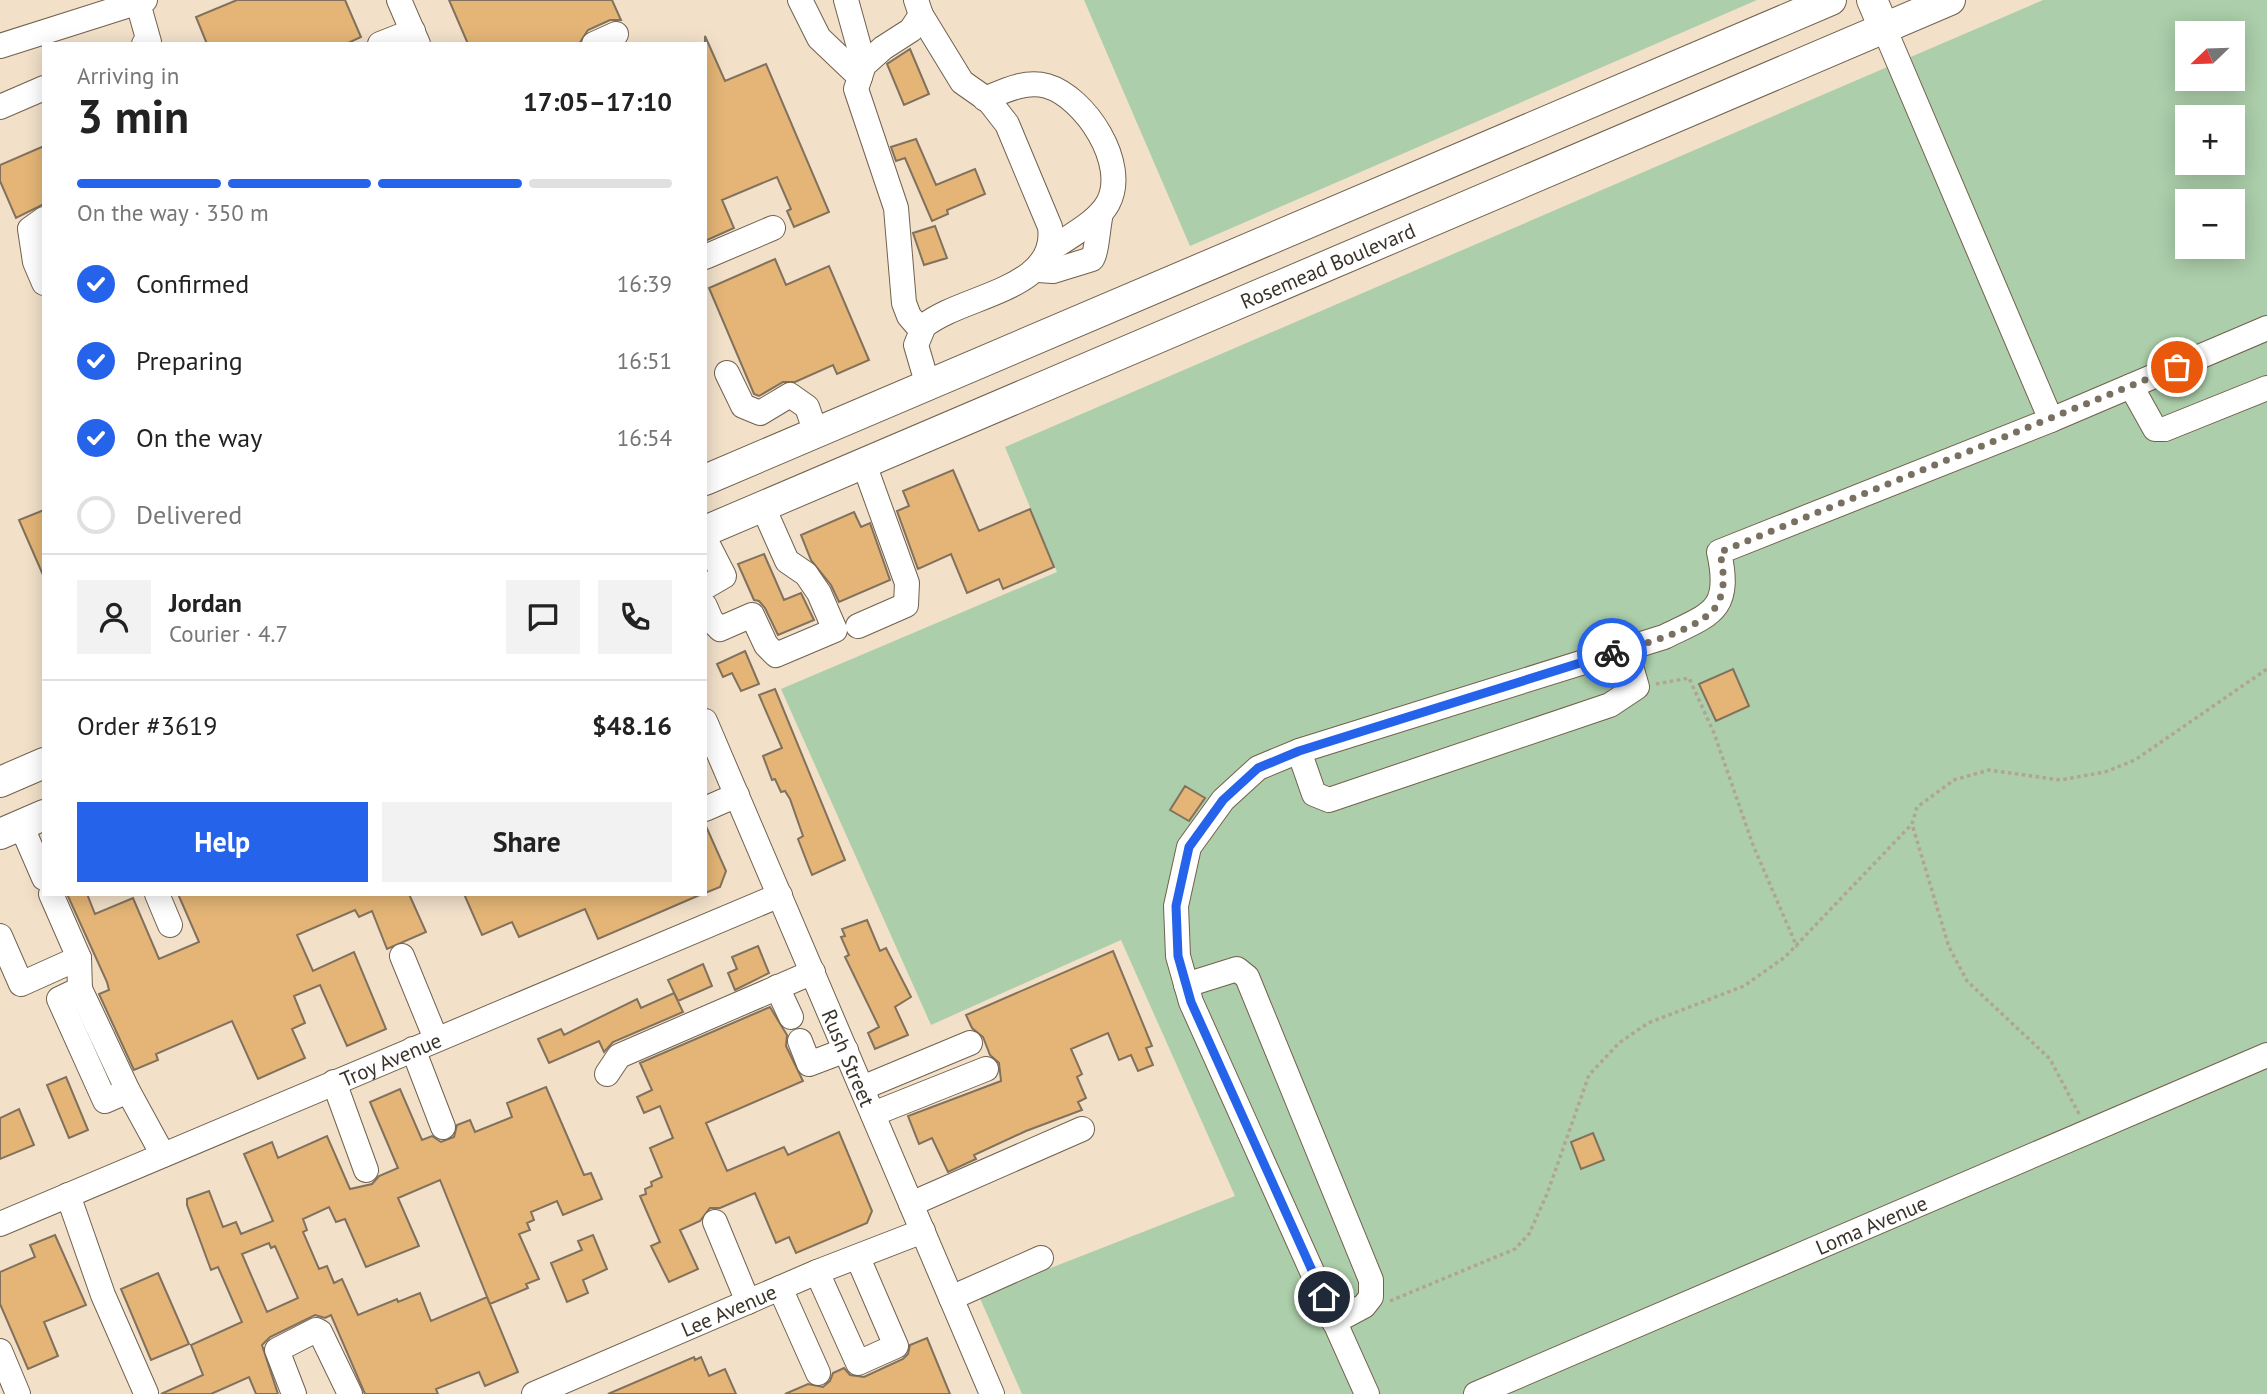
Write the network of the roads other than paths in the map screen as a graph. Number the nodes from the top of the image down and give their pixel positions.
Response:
1 (399, 0) edge
2 (800, 0) edge
3 (846, 0) edge
4 (1831, 0) edge
5 (1872, 0) edge
6 (1950, 0) edge
7 (141, 1) edge
8 (919, 7) edge
9 (1884, 28) junction
10 (415, 38) edge
11 (151, 42) edge
12 (392, 42) edge
13 (0, 46) edge
14 (862, 71) junction
15 (42, 89) edge
16 (985, 99) junction
17 (0, 107) edge
18 (42, 220) edge
19 (773, 228) dead end
20 (707, 256) edge
21 (1044, 260) junction
22 (42, 278) edge
23 (2267, 328) edge
24 (922, 330) junction
25 (727, 373) dead end
26 (928, 386) junction
27 (2131, 386) junction
28 (2267, 388) edge
29 (2051, 420) junction
30 (816, 433) junction
31 (864, 464) junction
32 (707, 479) edge
33 (763, 507) junction
34 (707, 530) edge
35 (707, 543) edge
36 (707, 586) edge
37 (707, 612) edge
38 (859, 626) dead end
39 (1626, 649) junction
40 (707, 726) edge
41 (1299, 751) junction
42 (42, 764) edge
43 (0, 782) edge
44 (737, 795) junction
45 (707, 809) edge
46 (22, 824) edge
47 (42, 873) edge
48 (780, 895) junction
49 (52, 896) edge
50 (158, 896) edge
51 (170, 925) dead end
52 (0, 936) edge
53 (402, 956) dead end
54 (79, 958) junction
55 (813, 972) junction
56 (1186, 985) junction
57 (777, 987) junction
58 (791, 1017) dead end
59 (800, 1041) dead end
60 (971, 1043) dead end
61 (424, 1044) junction
62 (846, 1050) junction
63 (2267, 1055) edge
64 (986, 1069) dead end
65 (607, 1074) dead end
66 (334, 1082) junction
67 (862, 1088) junction
68 (873, 1114) junction
69 (443, 1128) dead end
70 (1082, 1129) dead end
71 (163, 1155) junction
72 (366, 1170) dead end
73 (68, 1195) junction
74 (911, 1204) junction
75 (715, 1222) dead end
76 (0, 1224) edge
77 (923, 1231) junction
78 (858, 1258) junction
79 (1041, 1258) dead end
80 (817, 1272) junction
81 (780, 1288) junction
82 (951, 1298) junction
83 (748, 1302) junction
84 (1334, 1322) junction
85 (844, 1333) junction
86 (807, 1349) junction
87 (0, 1351) edge
88 (818, 1373) dead end
89 (146, 1393) edge
90 (18, 1394) edge
91 (294, 1394) edge
92 (350, 1394) edge
93 (534, 1394) edge
94 (992, 1394) edge
95 (1367, 1394) edge
96 (1476, 1394) edge

1 - 10 street
2 - 14 street
3 - 14 street
4 - 26 main road
5 - 9 main road
6 - 9 main road, Rosemead Boulevard
7 - 11 street
7 - 13 street
8 - 14 street
8 - 16 street
9 - 29 street
9 - 31 main road, Rosemead Boulevard
10 - 12 street
14 - 24 street
15 - 17 street
16 - 21 street
16 - 21 street
18 - 22 street
19 - 20 street
21 - 24 street
23 - 27 street
24 - 26 street
25 - 30 street
26 - 30 main road
27 - 28 street
27 - 29 street
29 - 39 street
30 - 32 main road
31 - 33 main road, Rosemead Boulevard
31 - 38 street
33 - 34 main road, Rosemead Boulevard
33 - 37 street
35 - 36 street
39 - 41 street
39 - 41 street
40 - 44 street, Rush Street
41 - 56 street
42 - 43 main road
44 - 45 street
44 - 48 street, Rush Street
46 - 47 street
48 - 55 street, Rush Street
48 - 61 street, Troy Avenue
49 - 54 street
50 - 51 street
52 - 54 street
53 - 61 street
54 - 71 street
55 - 57 street
55 - 62 street, Rush Street
56 - 84 street
56 - 84 street
57 - 58 street
57 - 65 street
59 - 62 street
60 - 67 street
61 - 66 street, Troy Avenue
61 - 69 street
62 - 67 street, Rush Street
63 - 96 street, Loma Avenue
64 - 68 street
66 - 71 street, Troy Avenue
66 - 72 street
67 - 68 street, Rush Street
68 - 74 street, Rush Street
70 - 74 street
71 - 73 street, Troy Avenue
73 - 76 street, Troy Avenue
73 - 89 street
74 - 77 street, Rush Street
75 - 83 street
77 - 78 street, Lee Avenue
77 - 82 street, Rush Street
78 - 80 street, Lee Avenue
78 - 85 street
79 - 82 street
80 - 81 street, Lee Avenue
80 - 85 street
81 - 83 street, Lee Avenue
81 - 86 street
82 - 94 street, Rush Street
83 - 93 street, Lee Avenue
84 - 95 street
85 - 86 street
86 - 88 street
87 - 90 street
91 - 92 street

